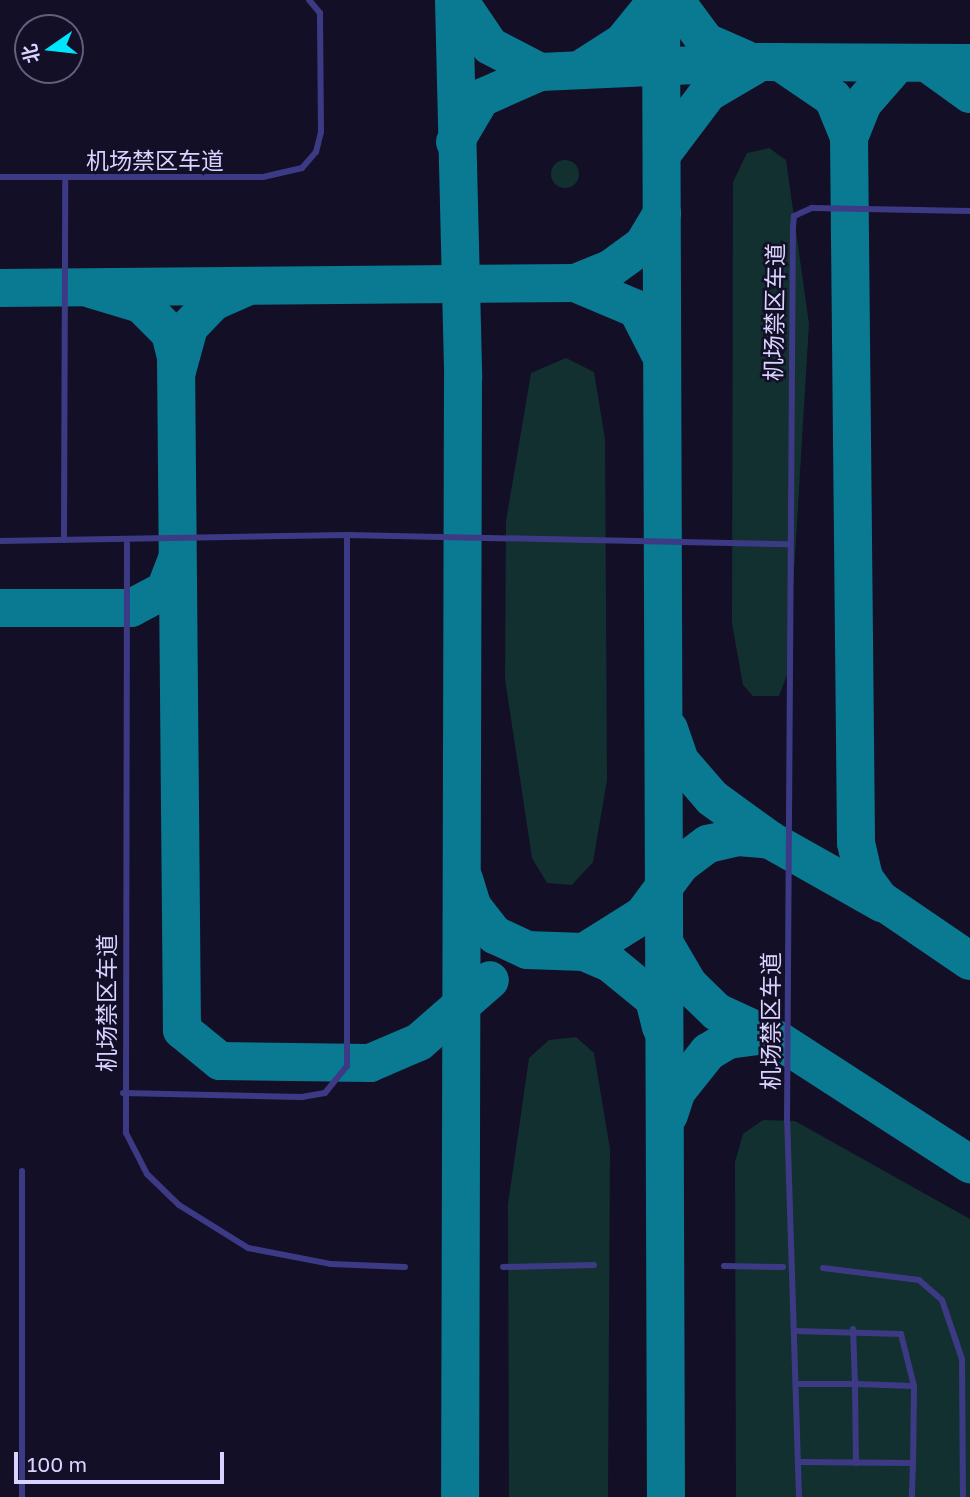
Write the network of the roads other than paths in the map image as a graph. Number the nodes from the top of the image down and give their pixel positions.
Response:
1 (310, 0) edge
2 (0, 177) edge
3 (65, 178) junction
4 (970, 211) edge
5 (347, 535) junction
6 (64, 540) junction
7 (0, 541) edge
8 (127, 542) junction
9 (789, 544) junction
10 (123, 1093) junction
11 (22, 1171) dead end
12 (594, 1265) dead end
13 (724, 1266) dead end
14 (405, 1267) dead end
15 (503, 1267) dead end
16 (783, 1267) dead end
17 (823, 1268) dead end
18 (853, 1329) junction
19 (795, 1331) junction
20 (797, 1384) junction
21 (855, 1384) junction
22 (914, 1386) junction
23 (799, 1462) junction
24 (856, 1463) junction
25 (913, 1463) junction
26 (22, 1497) edge
27 (799, 1497) edge
28 (912, 1497) edge
29 (963, 1497) edge

1 - 3 lane, 机场禁区车道
2 - 3 lane
3 - 6 lane, 机场禁区车道
4 - 9 lane, 机场禁区车道
5 - 8 lane
5 - 9 lane
5 - 10 lane
6 - 7 lane
6 - 8 lane
8 - 10 lane, 机场禁区车道
9 - 19 lane, 机场禁区车道
10 - 14 lane, 机场禁区车道
11 - 26 lane
12 - 15 lane
13 - 16 lane
17 - 29 lane
18 - 19 lane
18 - 21 lane
18 - 22 lane
19 - 20 lane, 机场禁区车道
20 - 21 lane
20 - 23 lane, 机场禁区车道
21 - 22 lane
21 - 24 lane
22 - 25 lane
23 - 24 lane
23 - 27 lane, 机场禁区车道
24 - 25 lane
25 - 28 lane

